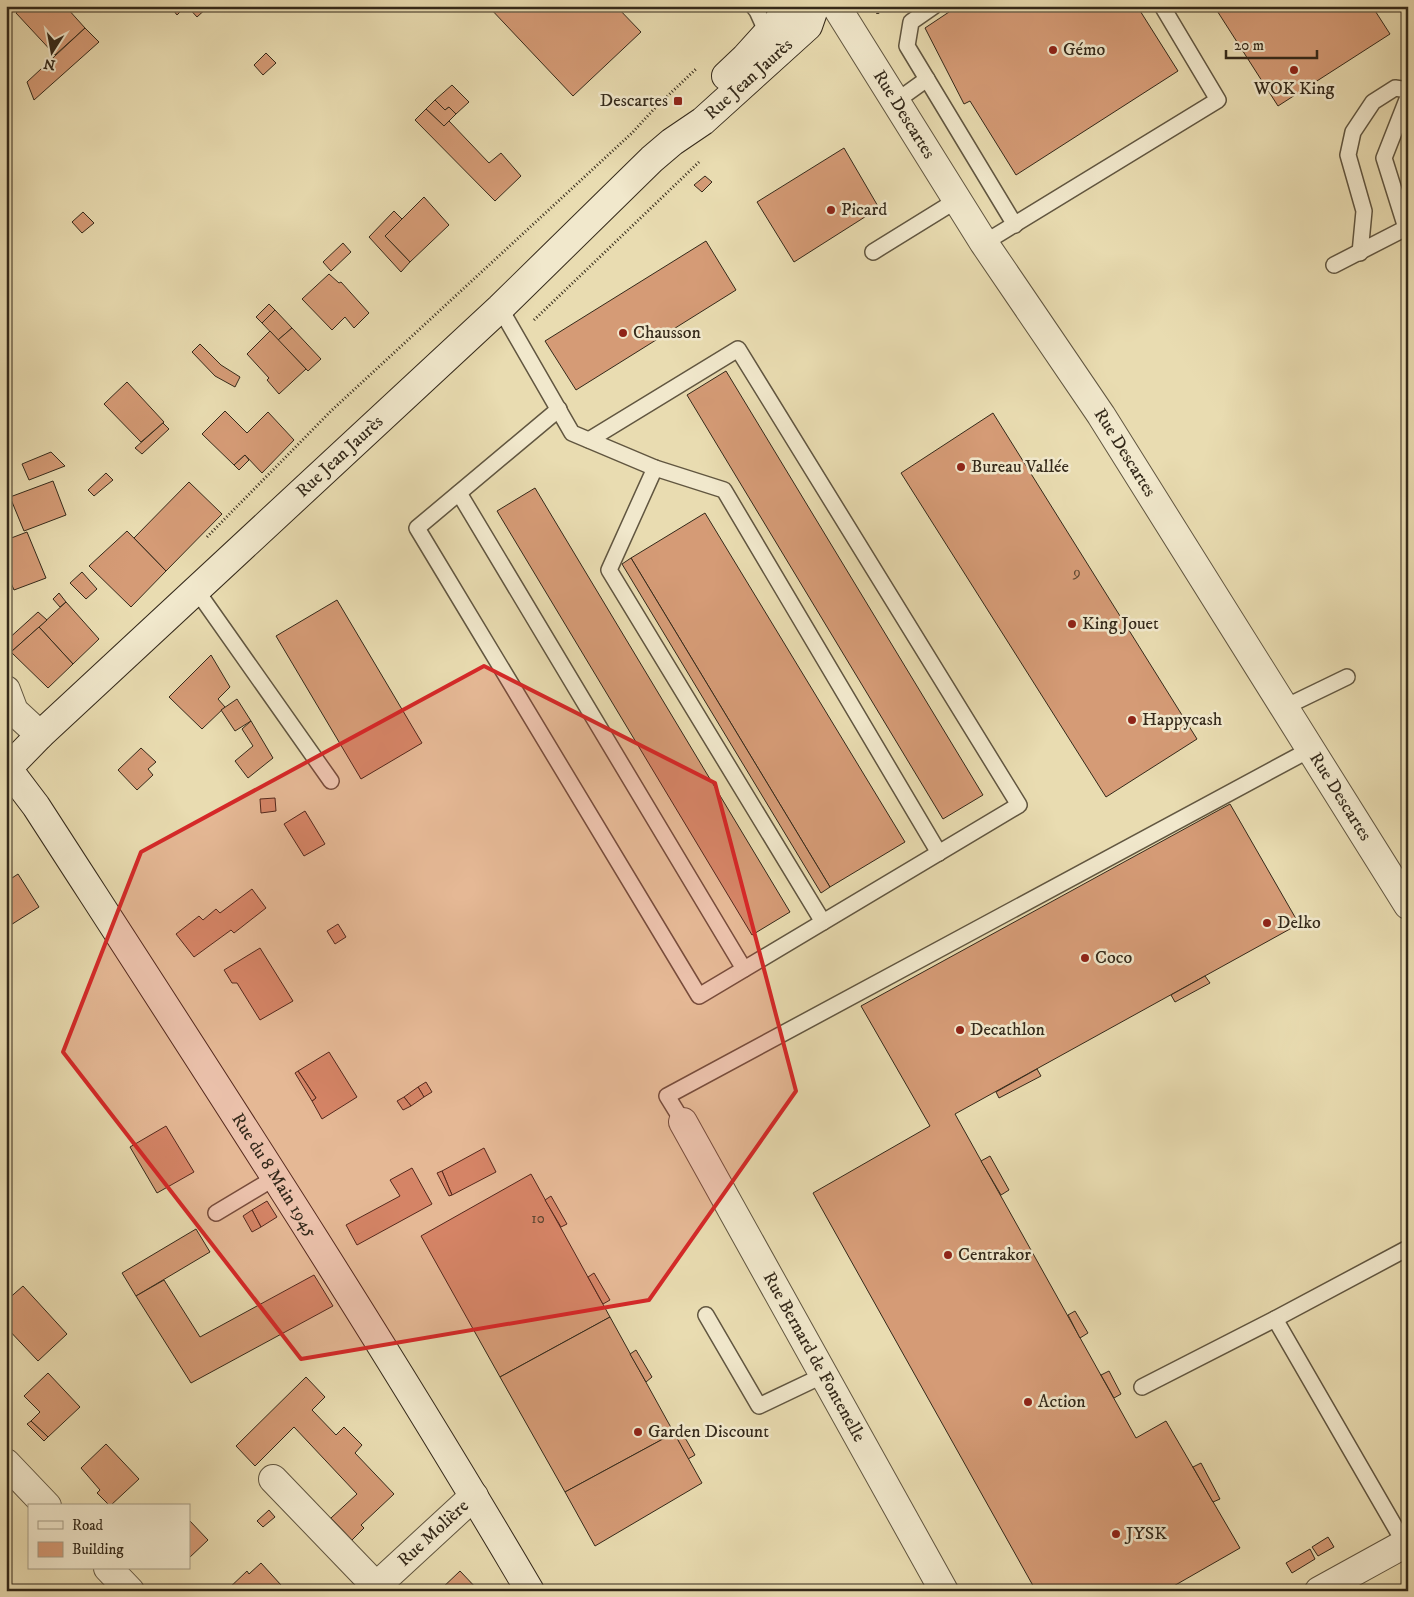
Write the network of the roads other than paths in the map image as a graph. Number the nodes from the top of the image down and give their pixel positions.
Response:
1 (753, 6) edge
2 (792, 6) edge
3 (815, 6) edge
4 (836, 6) edge
5 (934, 6) edge
6 (1162, 6) edge
7 (767, 33) junction
8 (927, 79) junction
9 (1408, 90) edge
10 (1408, 97) edge
11 (895, 102) junction
12 (672, 142) junction
13 (957, 200) junction
14 (1015, 225) junction
15 (984, 243) junction
16 (872, 252) dead end
17 (1360, 253) junction
18 (1334, 266) dead end
19 (500, 308) junction
20 (559, 409) junction
21 (590, 440) junction
22 (655, 468) junction
23 (459, 493) junction
24 (197, 591) junction
25 (1347, 677) dead end
26 (6, 690) edge
27 (1285, 707) junction
28 (40, 735) junction
29 (1311, 750) junction
30 (7, 769) edge
31 (331, 781) dead end
32 (939, 853) junction
33 (1408, 905) edge
34 (822, 922) junction
35 (744, 969) junction
36 (683, 1122) joint
37 (276, 1177) junction
38 (216, 1213) dead end
39 (1408, 1248) edge
40 (706, 1315) dead end
41 (1275, 1319) junction
42 (824, 1375) junction
43 (1142, 1387) dead end
44 (6, 1463) edge
45 (274, 1480) dead end
46 (474, 1496) junction
47 (45, 1504) edge
48 (1406, 1543) edge
49 (110, 1570) edge
50 (373, 1588) edge
51 (130, 1591) edge
52 (530, 1591) edge
53 (944, 1591) edge
54 (1319, 1591) edge

1 - 7 lane
2 - 7 main road, Rue Jean Jaurès
3 - 12 main road, Rue Jean Jaurès
4 - 11 main road, Rue Descartes
5 - 8 lane
6 - 14 lane
7 - 12 main road, Rue Jean Jaurès
8 - 11 lane
8 - 14 lane
9 - 17 lane
10 - 17 lane
11 - 13 main road, Rue Descartes
12 - 19 main road, Rue Jean Jaurès
13 - 15 main road, Rue Descartes
13 - 16 lane
14 - 15 lane
15 - 27 main road, Rue Descartes
17 - 18 lane
19 - 20 lane
19 - 24 main road, Rue Jean Jaurès
20 - 21 lane
20 - 23 lane
21 - 22 lane
21 - 32 lane
22 - 32 lane
22 - 34 lane
23 - 35 lane
23 - 35 lane
24 - 28 main road, Rue Jean Jaurès
24 - 31 lane
25 - 27 lane
26 - 28 main road
27 - 29 main road, Rue Descartes
28 - 30 main road, Rue Jean Jaurès
29 - 33 main road, Rue Descartes
29 - 36 lane
30 - 37 main road, Rue du 8 Main 1945
32 - 34 lane
34 - 35 lane
36 - 42 main road, Rue Bernard de Fontenelle
37 - 38 lane
37 - 46 main road, Rue du 8 Main 1945
39 - 41 lane
40 - 42 lane
41 - 43 lane
41 - 48 lane
42 - 53 main road, Rue Bernard de Fontenelle
44 - 47 main road
45 - 50 main road
46 - 50 main road, Rue Molière
46 - 52 main road, Rue du 8 Main 1945
48 - 54 main road
49 - 51 main road

